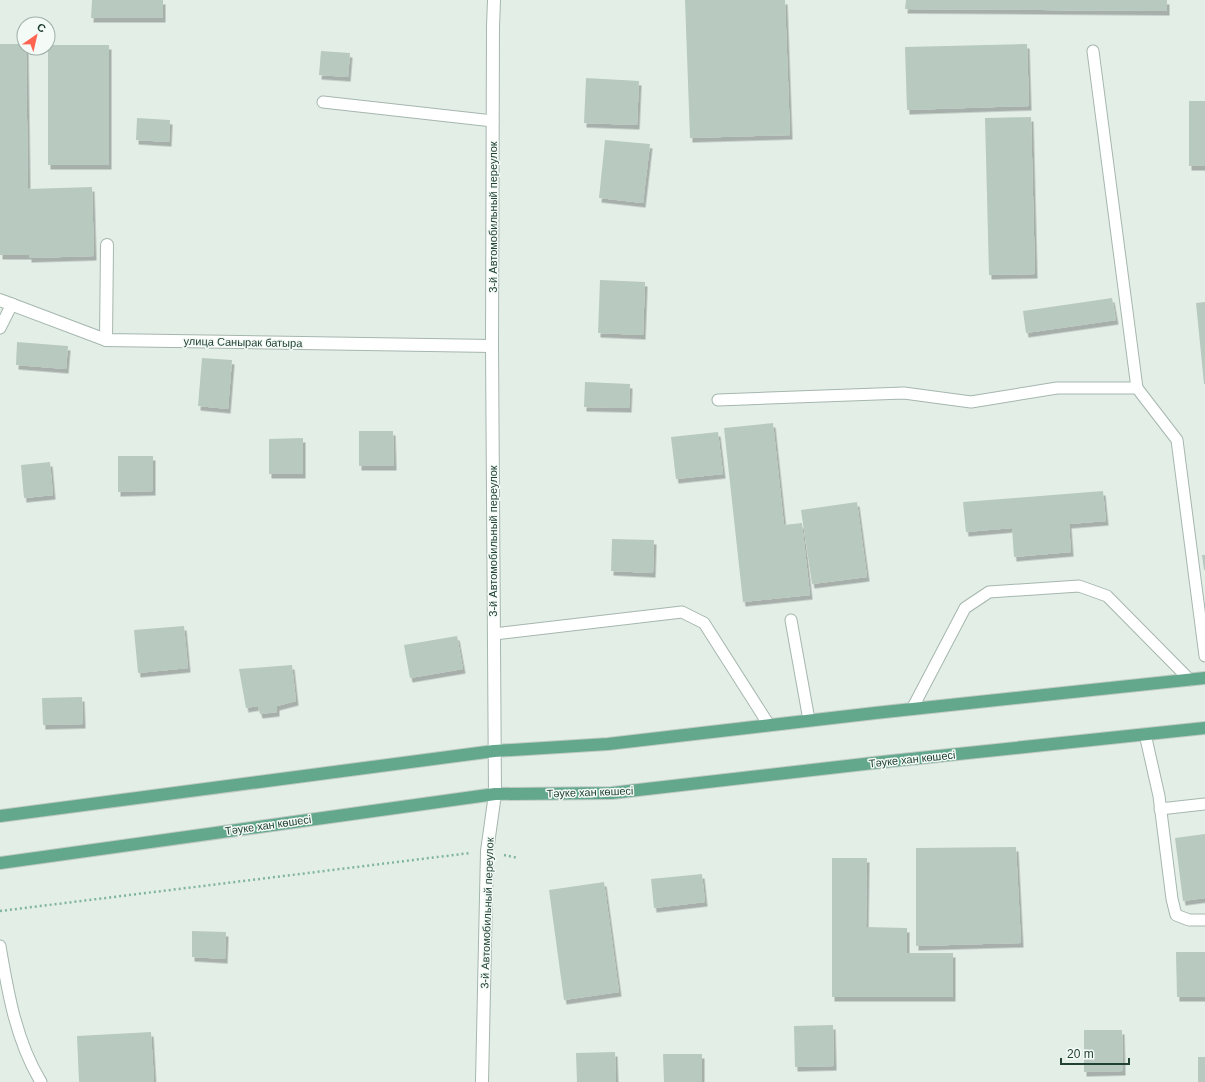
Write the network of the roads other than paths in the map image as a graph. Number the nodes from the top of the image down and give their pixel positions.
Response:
1 (494, 0) edge
2 (1094, 51) dead end
3 (323, 102) dead end
4 (493, 121) junction
5 (107, 245) dead end
6 (0, 300) edge
7 (12, 304) junction
8 (0, 328) edge
9 (106, 340) junction
10 (492, 346) junction
11 (1137, 388) junction
12 (718, 400) dead end
13 (791, 620) dead end
14 (494, 634) junction
15 (1205, 656) edge
16 (1205, 678) edge
17 (1190, 680) junction
18 (912, 709) junction
19 (809, 720) junction
20 (768, 725) junction
21 (1205, 728) edge
22 (1145, 734) junction
23 (494, 751) junction
24 (495, 794) junction
25 (1205, 804) edge
26 (1160, 809) junction
27 (0, 816) edge
28 (0, 863) edge
29 (1205, 920) edge
30 (0, 946) edge
31 (41, 1082) edge
32 (482, 1082) edge

1 - 4 street, 3-й Автомобильный переулок
2 - 11 lane
3 - 4 lane
4 - 10 street, 3-й Автомобильный переулок
5 - 9 street
6 - 7 street, улица Санырак батыра
7 - 8 lane
7 - 9 street, улица Санырак батыра
9 - 10 street, улица Санырак батыра
10 - 14 street, 3-й Автомобильный переулок
11 - 12 lane
11 - 15 lane
13 - 19 lane
14 - 20 lane
14 - 23 street, 3-й Автомобильный переулок
16 - 17 main road
17 - 18 main road
17 - 18 lane
18 - 19 main road
19 - 20 main road
20 - 23 main road
21 - 22 main road, Тәуке хан көшесі
22 - 24 main road, Тәуке хан көшесі
22 - 26 lane
23 - 24 street, 3-й Автомобильный переулок
23 - 27 main road
24 - 28 main road, Тәуке хан көшесі
24 - 32 street, 3-й Автомобильный переулок
25 - 26 lane
26 - 29 lane
30 - 31 lane

